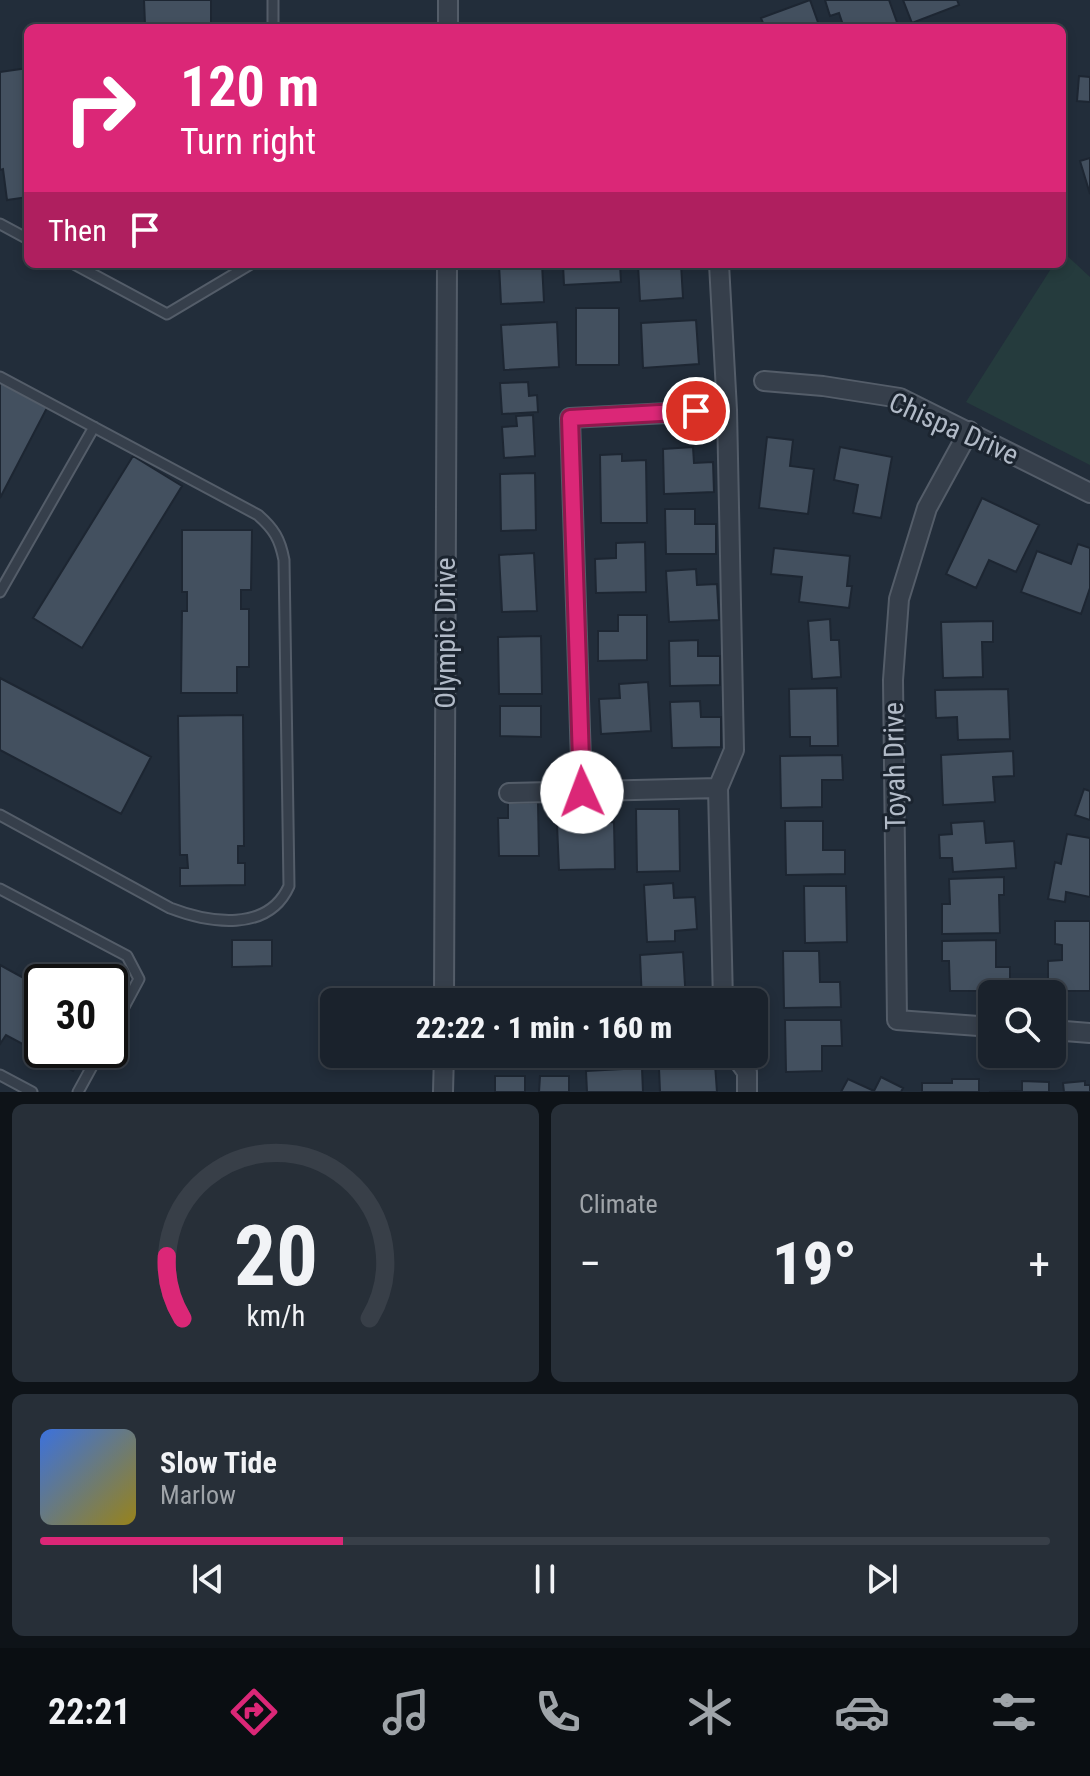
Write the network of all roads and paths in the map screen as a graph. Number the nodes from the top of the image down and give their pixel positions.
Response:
1 (273, 0) edge
2 (448, 0) edge
3 (273, 24) edge
4 (448, 24) edge
5 (0, 224) edge
6 (24, 237) edge
7 (81, 268) edge
8 (244, 268) edge
9 (447, 268) edge
10 (719, 268) edge
11 (0, 377) edge
12 (764, 381) dead end
13 (727, 410) junction
14 (94, 427) junction
15 (969, 431) junction
16 (1090, 493) edge
17 (0, 592) edge
18 (718, 788) junction
19 (582, 792) junction
20 (509, 793) dead end
21 (0, 815) edge
22 (0, 889) edge
23 (444, 988) edge
24 (723, 988) edge
25 (128, 999) edge
26 (978, 1026) edge
27 (1066, 1031) edge
28 (1090, 1033) edge
29 (91, 1068) edge
30 (444, 1068) edge
31 (744, 1068) edge
32 (0, 1075) edge
33 (32, 1092) edge
34 (78, 1092) edge
35 (443, 1092) edge
36 (747, 1092) edge

1 - 3 lane
2 - 4 street
5 - 6 lane
7 - 8 lane
9 - 23 street, Olympic Drive
10 - 13 street
11 - 14 lane
12 - 15 street, Chispa Drive
13 - 18 street
13 - 19 street
14 - 17 lane
14 - 21 lane
15 - 16 street, Chispa Drive
15 - 26 street, Toyah Drive
18 - 19 street
18 - 24 street
19 - 20 street
22 - 25 lane
27 - 28 street
29 - 34 lane
30 - 35 street
31 - 36 street
32 - 33 lane

